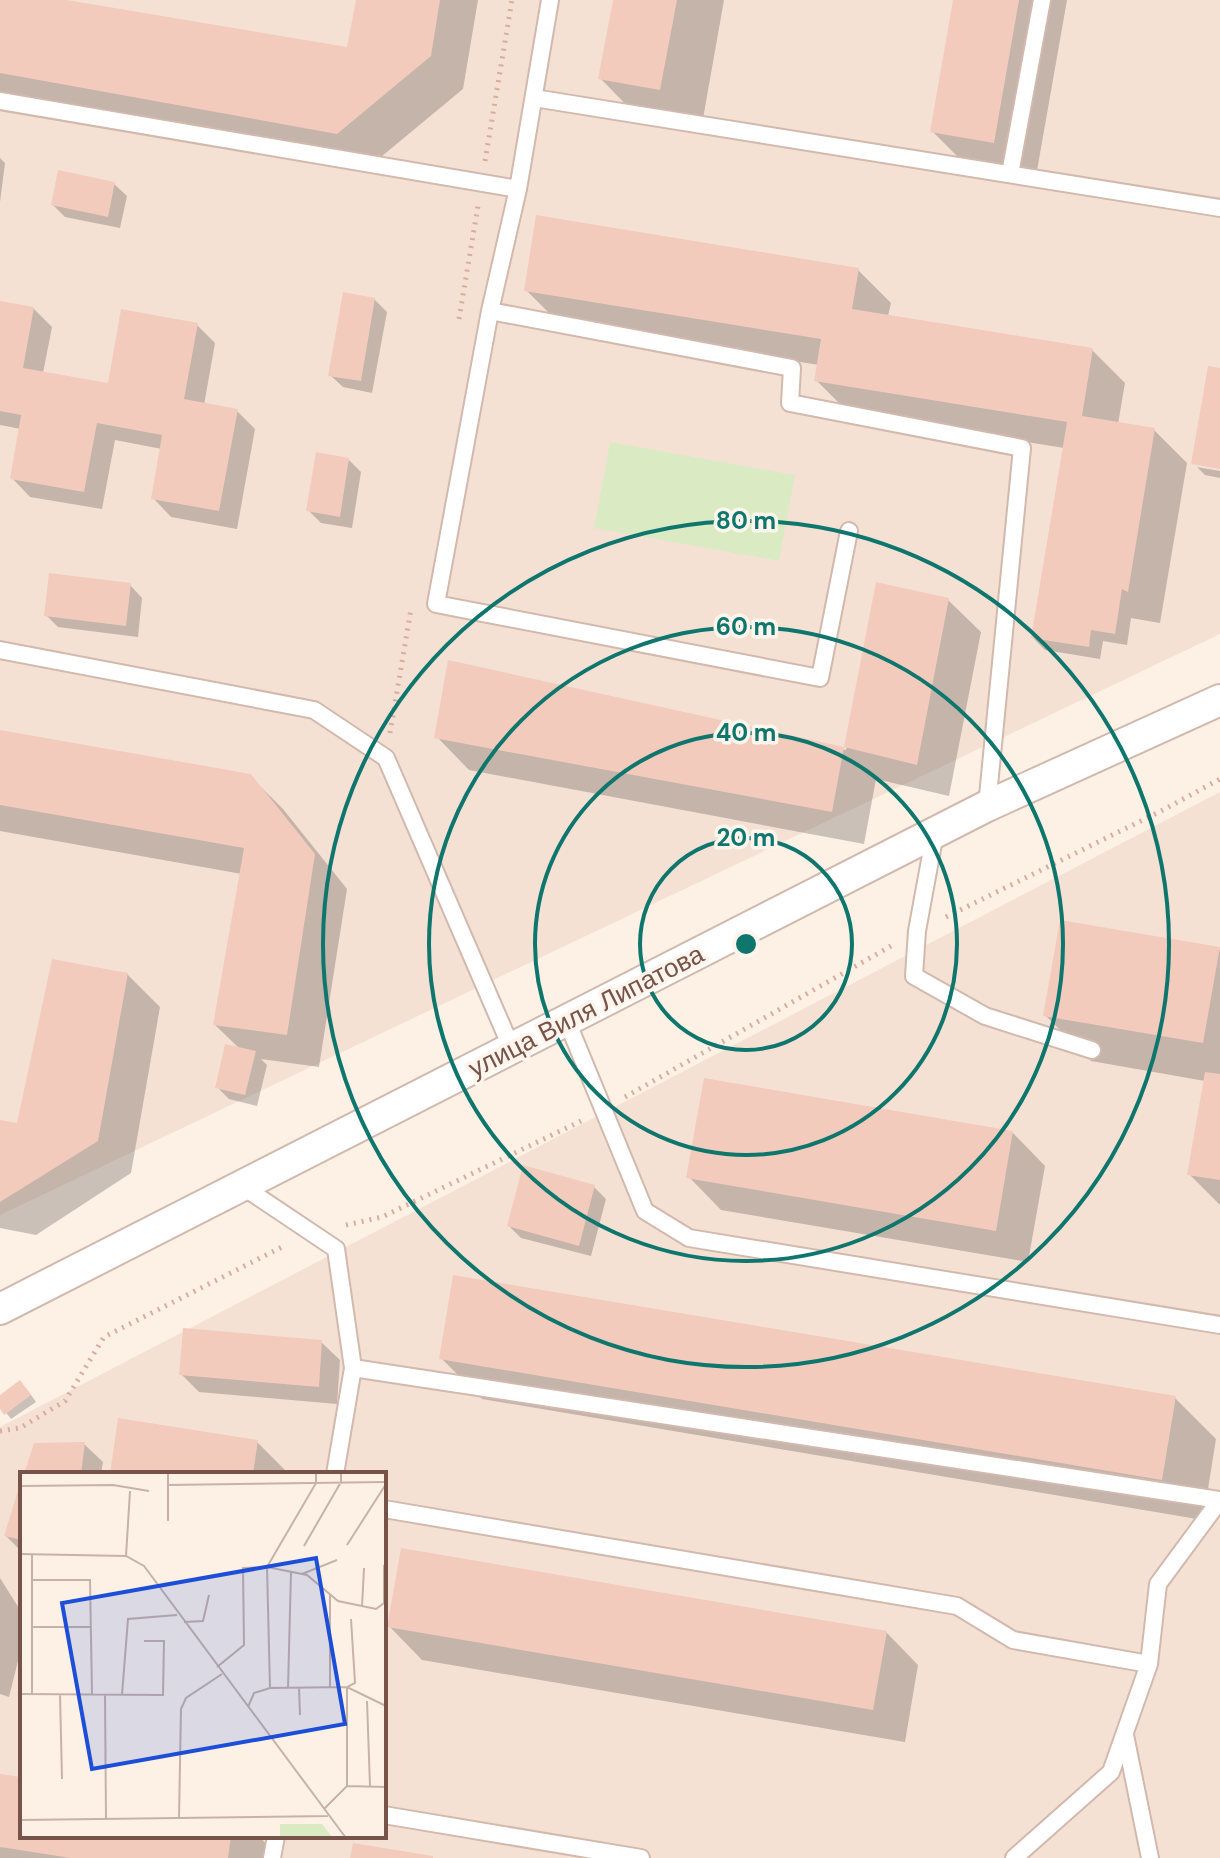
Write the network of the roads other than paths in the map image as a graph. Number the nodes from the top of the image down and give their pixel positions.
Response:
1 (550, 0) edge
2 (1042, 0) edge
3 (534, 98) junction
4 (0, 101) edge
5 (1010, 174) junction
6 (518, 189) junction
7 (1220, 208) edge
8 (490, 311) junction
9 (849, 531) dead end
10 (0, 650) edge
11 (1220, 700) edge
12 (987, 806) junction
13 (935, 833) junction
14 (567, 1021) junction
15 (512, 1049) junction
16 (1092, 1050) dead end
17 (242, 1186) junction
18 (0, 1309) edge
19 (1220, 1325) edge
20 (353, 1368) junction
21 (335, 1472) edge
22 (386, 1509) edge
23 (1149, 1664) junction
24 (1125, 1734) junction
25 (386, 1815) edge
26 (276, 1838) edge
27 (272, 1858) edge
28 (641, 1858) edge
29 (1014, 1858) edge
30 (1150, 1858) edge

1 - 3 lane
2 - 5 lane
3 - 5 lane
3 - 6 lane
4 - 6 lane
5 - 7 lane
6 - 8 lane
8 - 9 lane
8 - 12 lane
10 - 15 lane
11 - 12 street, улица Виля Липатова
12 - 13 street, улица Виля Липатова
13 - 14 street, улица Виля Липатова
13 - 16 lane
14 - 15 street, улица Виля Липатова
14 - 19 lane
15 - 17 street, улица Виля Липатова
17 - 18 street, улица Виля Липатова
17 - 20 lane
20 - 21 lane
20 - 23 lane
22 - 23 lane
23 - 24 lane
24 - 29 lane
24 - 30 lane
25 - 28 lane
26 - 27 lane

